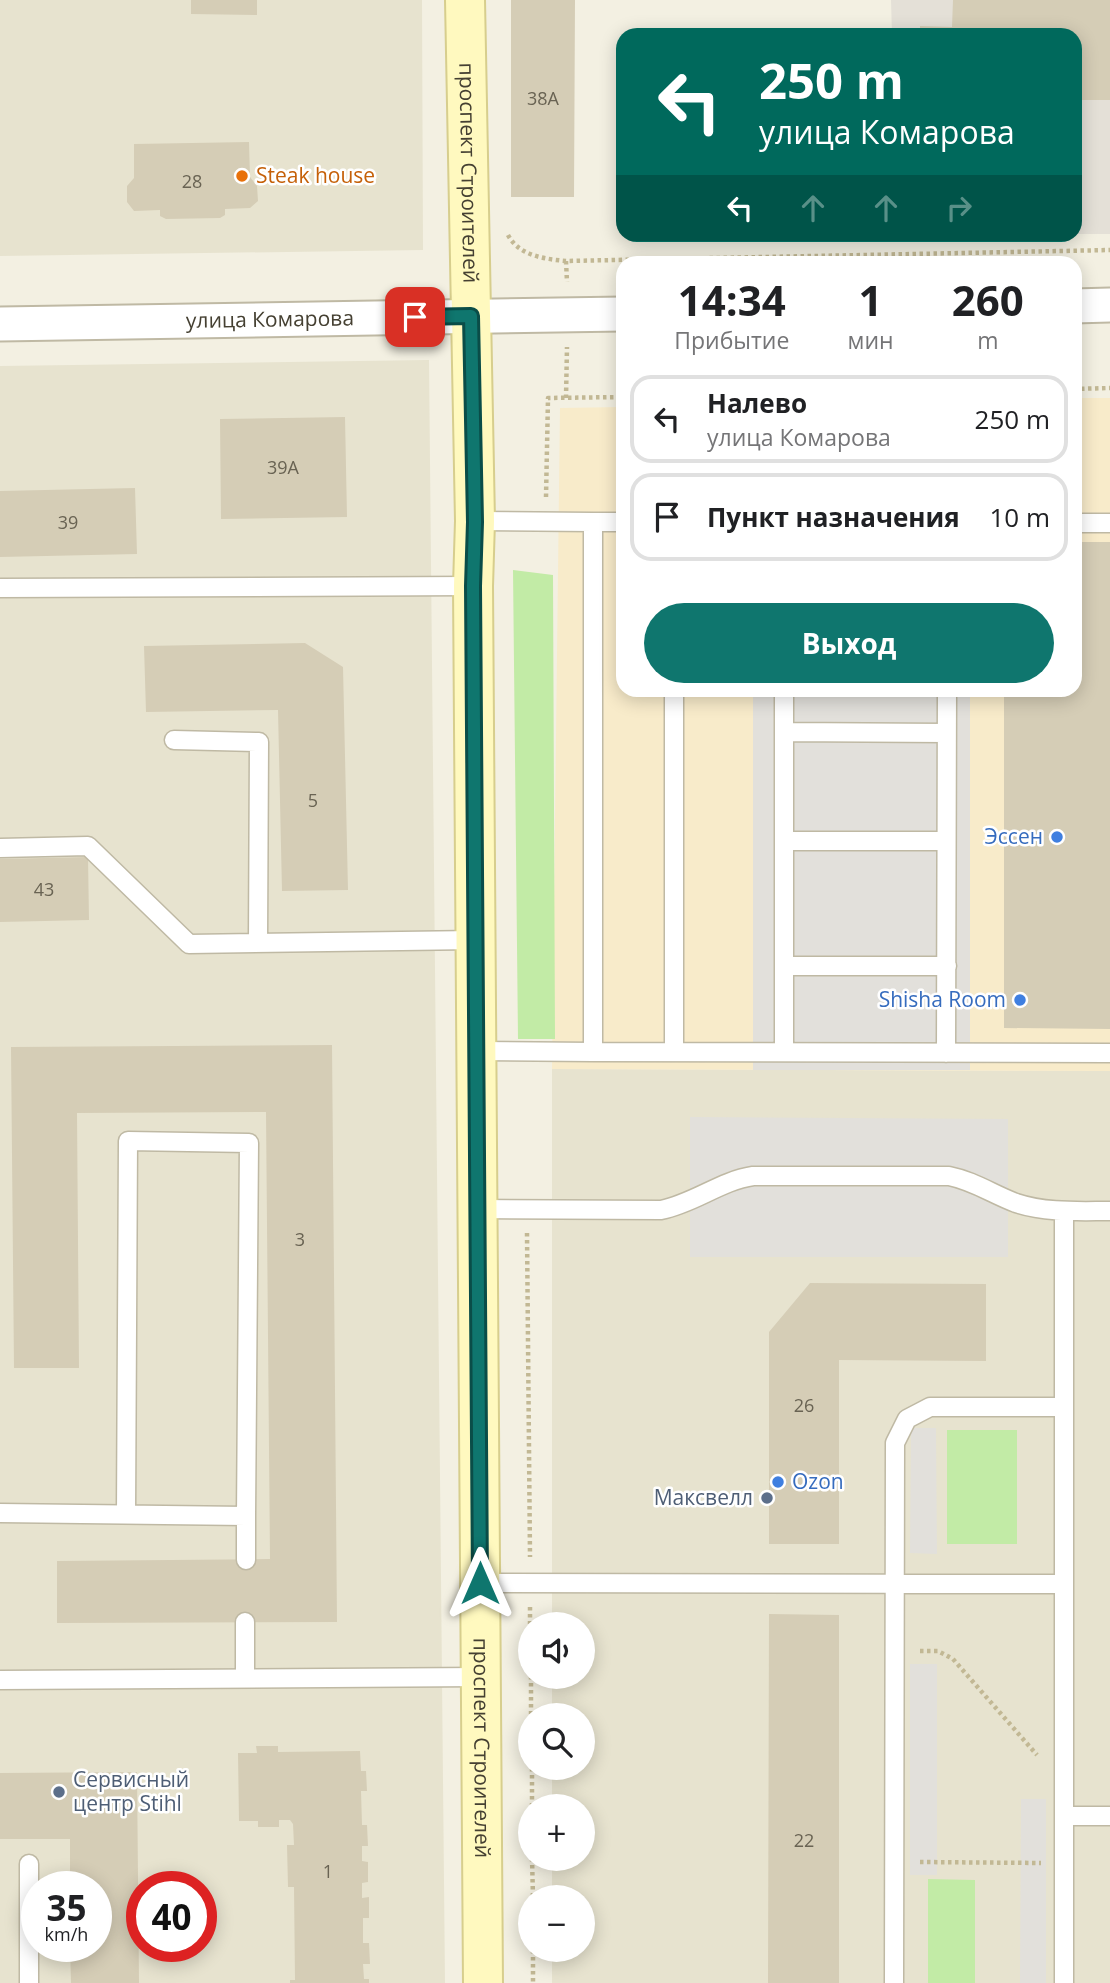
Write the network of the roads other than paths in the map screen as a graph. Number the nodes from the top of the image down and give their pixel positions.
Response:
1 (465, 0) edge
2 (1110, 305) edge
3 (1082, 306) edge
4 (616, 313) edge
5 (471, 316) junction
6 (0, 324) edge
7 (475, 522) junction
8 (593, 522) junction
9 (616, 522) edge
10 (1082, 523) edge
11 (1110, 523) edge
12 (473, 586) junction
13 (0, 588) edge
14 (674, 697) edge
15 (784, 697) edge
16 (947, 697) edge
17 (784, 732) junction
18 (946, 733) junction
19 (174, 740) dead end
20 (784, 841) junction
21 (946, 841) junction
22 (0, 848) edge
23 (475, 940) junction
24 (258, 943) junction
25 (784, 966) junction
26 (947, 967) junction
27 (476, 1051) junction
28 (593, 1052) junction
29 (674, 1052) junction
30 (784, 1052) junction
31 (946, 1053) junction
32 (1110, 1053) edge
33 (477, 1209) junction
34 (1065, 1211) junction
35 (1110, 1211) edge
36 (1064, 1407) junction
37 (0, 1513) edge
38 (125, 1514) junction
39 (246, 1516) junction
40 (246, 1560) dead end
41 (480, 1583) junction
42 (895, 1583) junction
43 (1064, 1584) junction
44 (245, 1622) dead end
45 (481, 1676) junction
46 (245, 1678) junction
47 (0, 1680) edge
48 (1064, 1816) junction
49 (1110, 1816) edge
50 (29, 1864) dead end
51 (29, 1983) edge
52 (483, 1983) edge
53 (894, 1983) edge
54 (1064, 1983) edge

1 - 5 street, проспект Строителей
2 - 3 street
4 - 5 street, улица Комарова
5 - 6 street, улица Комарова
5 - 7 street, проспект Строителей
7 - 8 lane
7 - 12 street, проспект Строителей
8 - 9 lane
8 - 28 lane
10 - 11 lane
12 - 13 lane
12 - 23 street, проспект Строителей
14 - 29 lane
15 - 17 lane
16 - 18 lane
17 - 18 lane
17 - 20 lane
18 - 21 lane
19 - 24 lane
20 - 21 lane
20 - 25 lane
21 - 26 lane
22 - 24 lane
23 - 24 lane
23 - 27 street, проспект Строителей
25 - 26 lane
25 - 30 lane
26 - 31 lane
27 - 28 lane
27 - 33 street, проспект Строителей
28 - 29 lane
29 - 30 lane
30 - 31 lane
31 - 32 lane
33 - 34 lane
33 - 41 street, проспект Строителей
34 - 35 lane
34 - 36 lane
36 - 42 lane
36 - 43 lane
37 - 38 lane
38 - 39 lane
38 - 39 lane
39 - 40 lane
41 - 42 lane
41 - 45 street, проспект Строителей
42 - 43 lane
42 - 53 lane
43 - 48 lane
44 - 46 lane
45 - 46 lane
45 - 52 street, проспект Строителей
46 - 47 lane
48 - 49 lane
48 - 54 lane
50 - 51 lane

